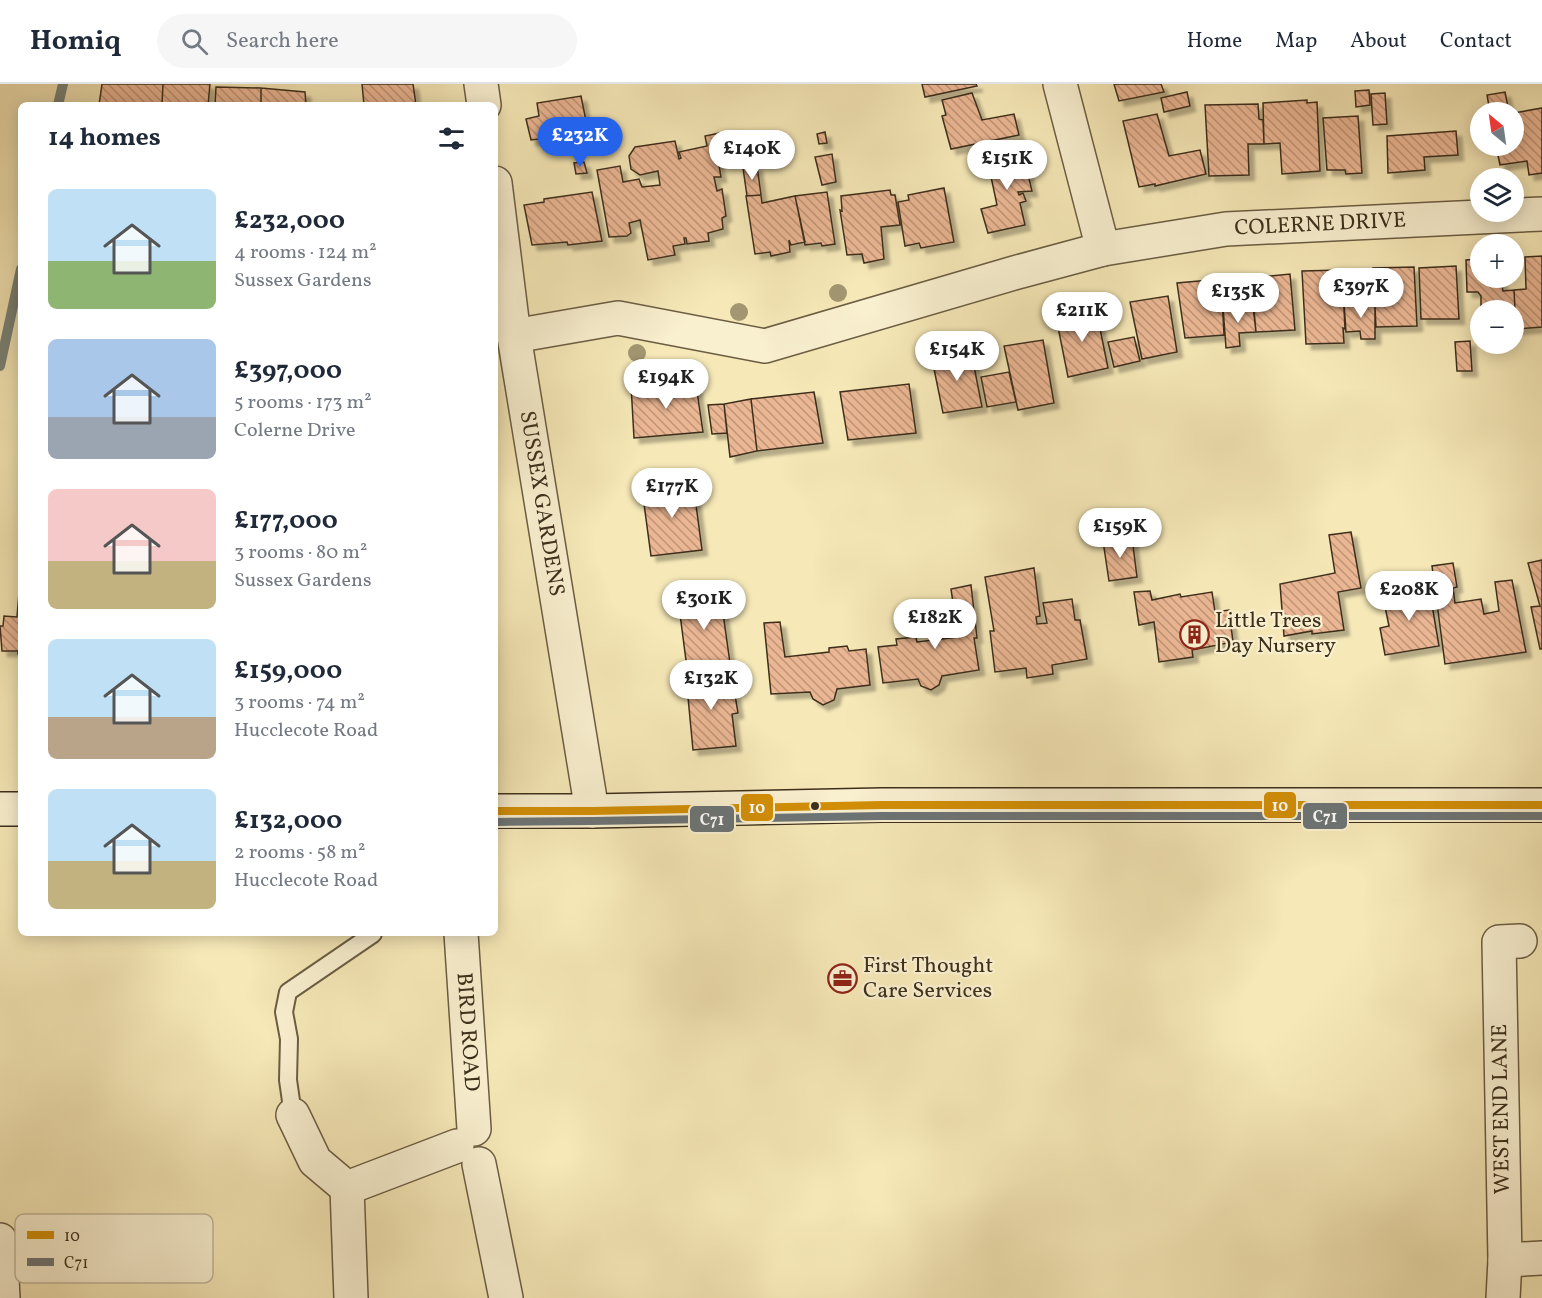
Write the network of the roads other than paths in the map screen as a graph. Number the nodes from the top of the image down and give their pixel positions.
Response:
1 (481, 84) edge
2 (1060, 84) edge
3 (484, 102) edge
4 (498, 207) edge
5 (1542, 214) edge
6 (1103, 249) junction
7 (514, 336) junction
8 (1542, 805) edge
9 (0, 809) edge
10 (18, 809) edge
11 (498, 811) edge
12 (592, 811) junction
13 (370, 936) edge
14 (461, 936) edge
15 (1520, 941) dead end
16 (293, 1115) joint
17 (470, 1146) junction
18 (347, 1188) junction
19 (0, 1240) edge
20 (1542, 1258) edge
21 (1506, 1260) junction
22 (3, 1298) edge
23 (351, 1298) edge
24 (506, 1298) edge
25 (1503, 1298) edge

1 - 3 street
2 - 6 street
4 - 7 street, SUSSEX GARDENS
5 - 6 street, COLERNE DRIVE
6 - 7 street, COLERNE DRIVE
7 - 12 street, SUSSEX GARDENS
8 - 12 street
9 - 10 street
11 - 12 street
13 - 16 lane
14 - 17 street, BIRD ROAD
15 - 21 street, WEST END LANE
16 - 18 street
17 - 18 street
17 - 24 street, BIRD ROAD
18 - 23 street
19 - 22 street
20 - 21 street
21 - 25 street, WEST END LANE

